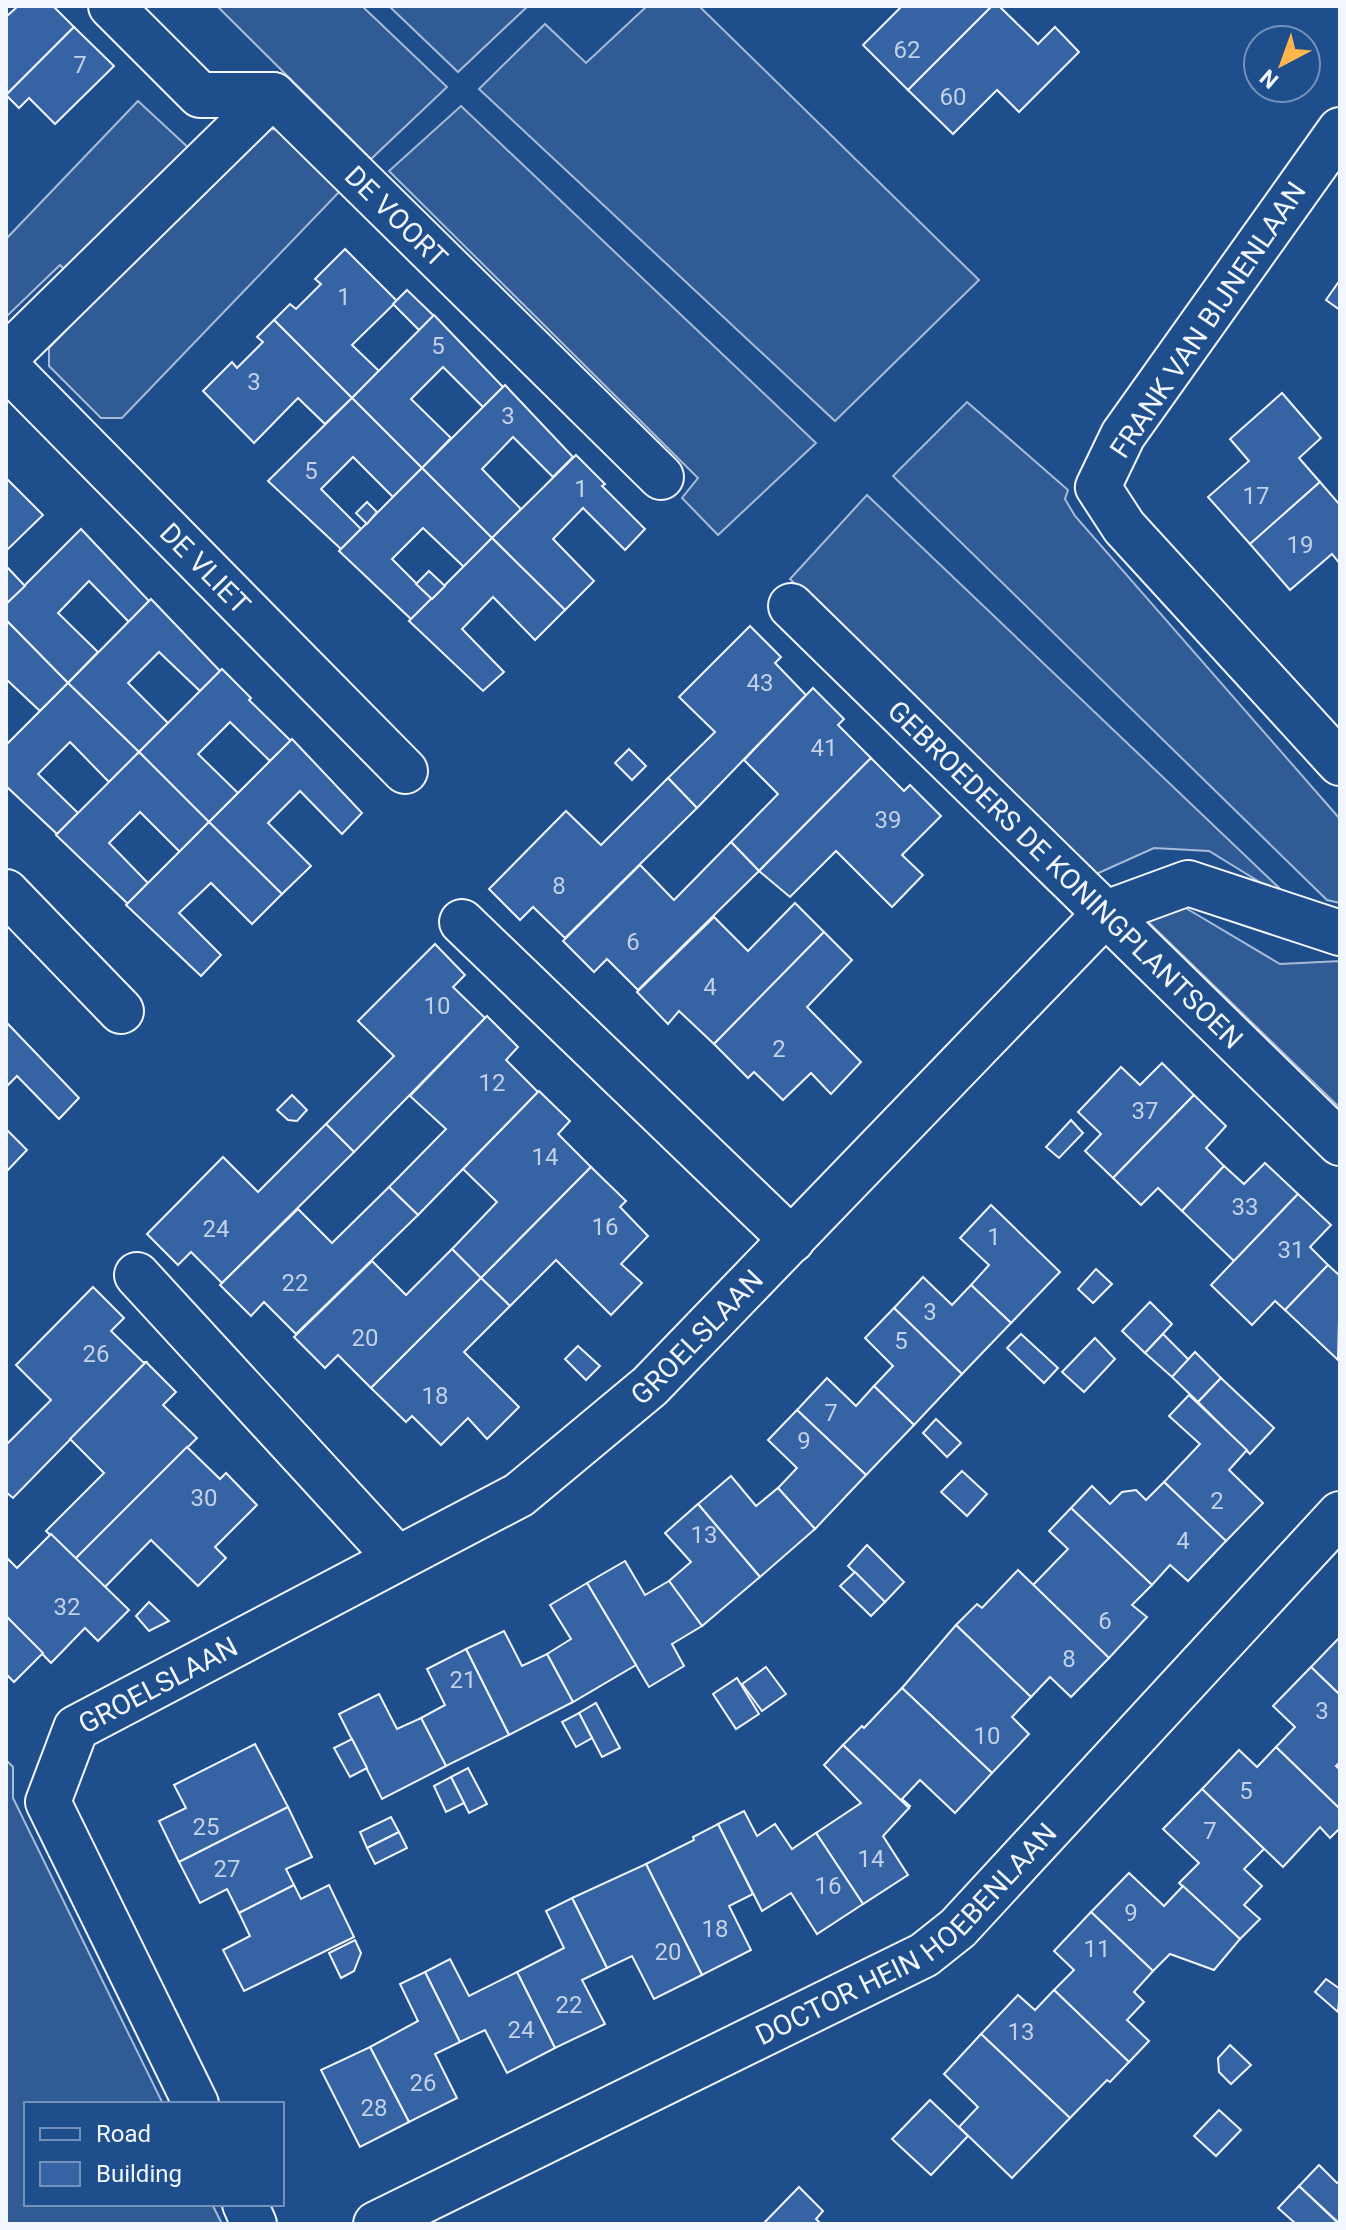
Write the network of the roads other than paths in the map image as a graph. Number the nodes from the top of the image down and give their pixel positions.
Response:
1 (111, 6) edge
2 (273, 95) junction
3 (1340, 130) edge
4 (6, 357) edge
5 (6, 366) edge
6 (661, 477) dead end
7 (791, 606) dead end
8 (1340, 763) edge
9 (405, 771) dead end
10 (6, 892) edge
11 (1106, 913) junction
12 (462, 922) dead end
13 (1340, 933) edge
14 (121, 1011) dead end
15 (1340, 1143) edge
16 (792, 1240) junction
17 (137, 1275) dead end
18 (1340, 1514) edge
19 (397, 1558) junction
20 (195, 2102) edge
21 (376, 2224) edge

1 - 2 street
2 - 4 street
2 - 6 street, DE VOORT
3 - 8 street, FRANK VAN BIJNENLAAN
5 - 9 street, DE VLIET
7 - 11 street, GEBROEDERS DE KONINGPLANTSOEN
10 - 14 street
11 - 13 street
11 - 15 street, GEBROEDERS DE KONINGPLANTSOEN
11 - 16 street, GROELSLAAN
12 - 16 street
16 - 19 street, GROELSLAAN
17 - 19 street
18 - 21 street, DOCTOR HEIN HOEBENLAAN
19 - 20 street, GROELSLAAN

